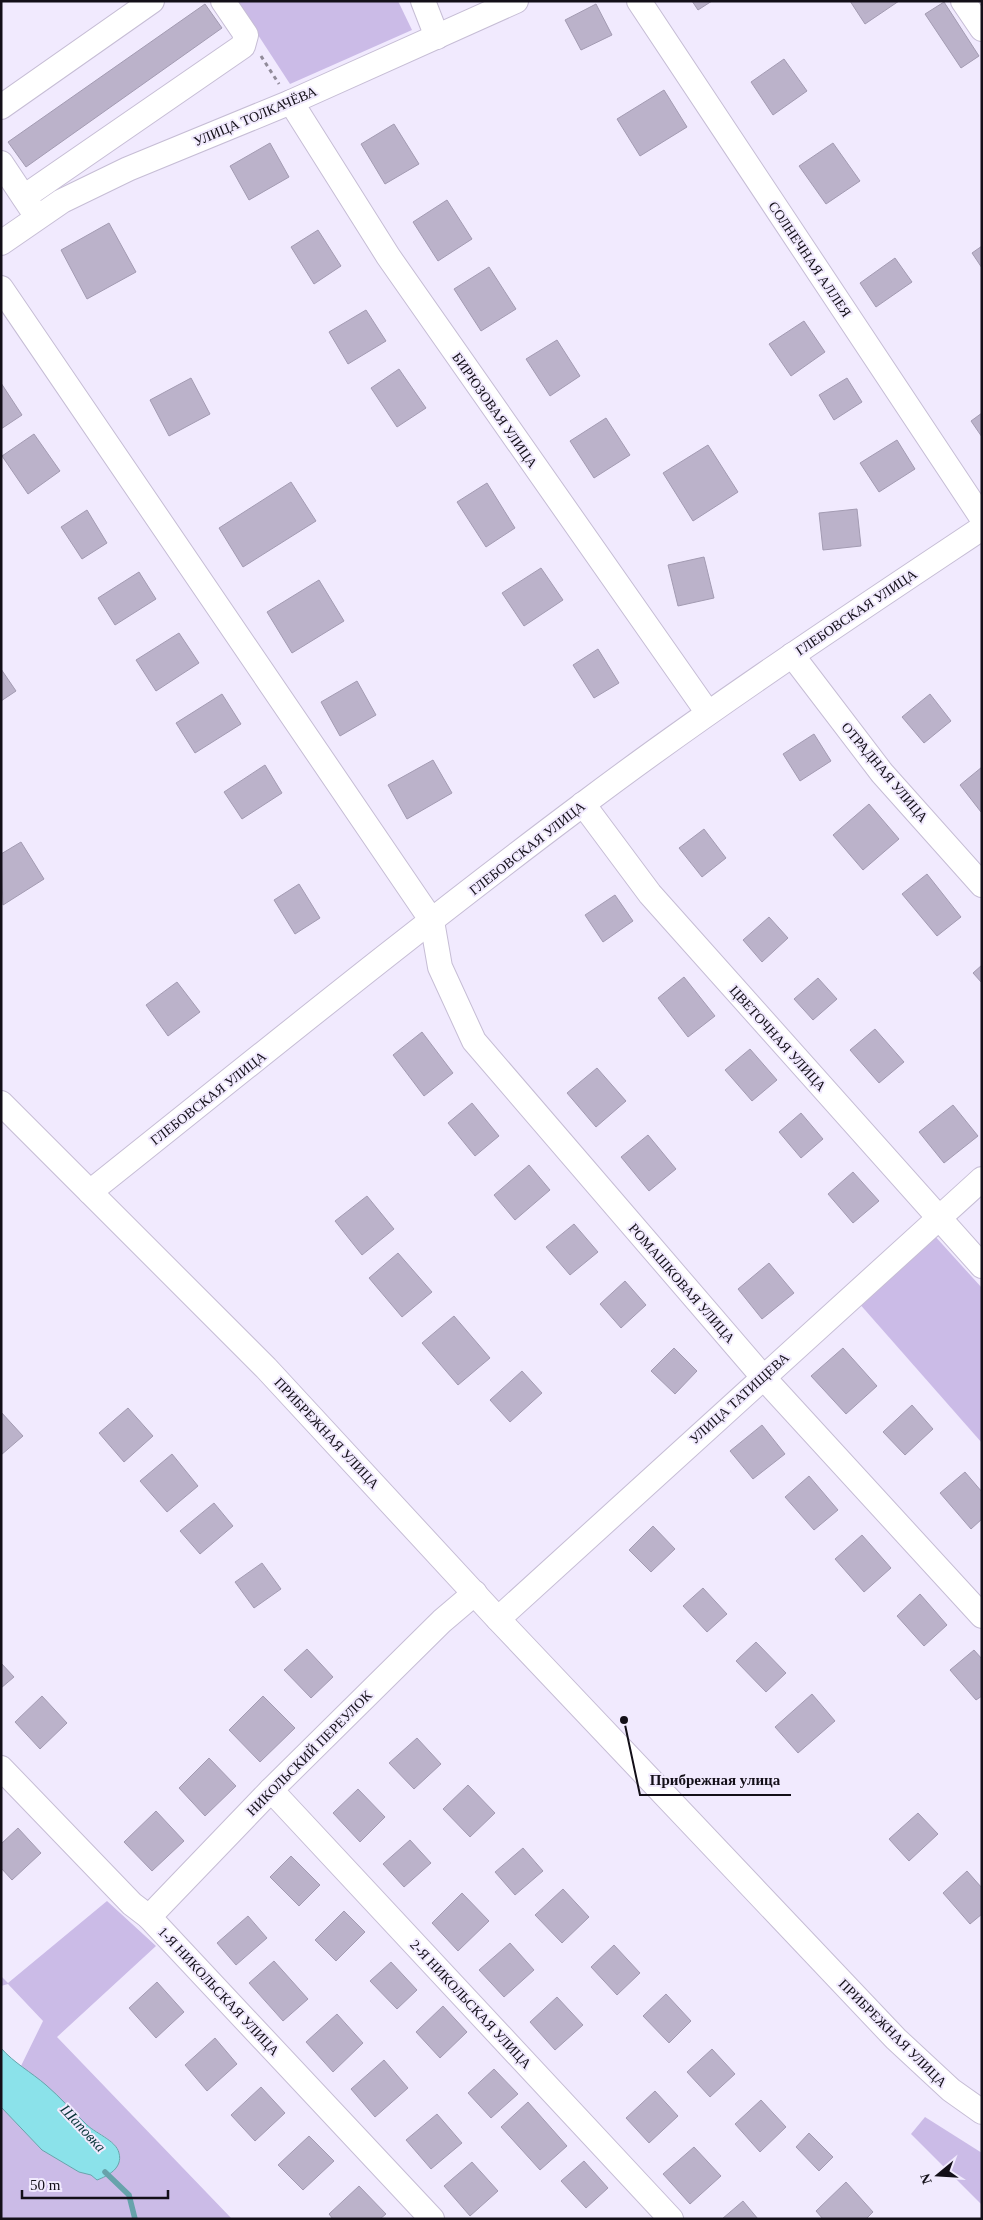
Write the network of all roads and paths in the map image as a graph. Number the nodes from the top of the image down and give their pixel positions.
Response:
1 (152, 1) edge
2 (223, 1) edge
3 (423, 1) edge
4 (516, 1) edge
5 (638, 1) edge
6 (963, 1) edge
7 (982, 29) edge
8 (246, 35) junction
9 (437, 37) junction
10 (291, 102) junction
11 (1, 107) edge
12 (1, 163) edge
13 (24, 197) junction
14 (38, 219) junction
15 (1, 243) edge
16 (1, 288) edge
17 (982, 518) edge
18 (982, 528) edge
19 (792, 655) junction
20 (708, 713) junction
21 (583, 804) junction
22 (982, 885) edge
23 (432, 921) junction
24 (1, 1103) edge
25 (982, 1179) edge
26 (90, 1192) junction
27 (939, 1218) junction
28 (982, 1266) edge
29 (763, 1376) junction
30 (475, 1593) junction
31 (982, 1616) edge
32 (498, 1619) junction
33 (1, 1768) edge
34 (270, 1790) junction
35 (149, 1917) junction
36 (982, 2112) edge
37 (432, 2219) edge
38 (671, 2219) edge

1 - 11 street
2 - 8 street
3 - 9 street
4 - 9 street, УЛИЦА ТОЛКАЧЁВА
5 - 17 street, СОЛНЕЧНАЯ АЛЛЕЯ
6 - 7 street
8 - 10 path
8 - 13 street
9 - 10 street, УЛИЦА ТОЛКАЧЁВА
10 - 14 street, УЛИЦА ТОЛКАЧЁВА
10 - 20 street, БИРЮЗОВАЯ УЛИЦА
12 - 13 street
13 - 14 street
14 - 15 street, УЛИЦА ТОЛКАЧЁВА
16 - 23 street
18 - 19 street, ГЛЕБОВСКАЯ УЛИЦА
19 - 20 street, ГЛЕБОВСКАЯ УЛИЦА
19 - 22 street, ОТРАДНАЯ УЛИЦА
20 - 21 street, ГЛЕБОВСКАЯ УЛИЦА
21 - 23 street, ГЛЕБОВСКАЯ УЛИЦА
21 - 27 street, ЦВЕТОЧНАЯ УЛИЦА
23 - 26 street, ГЛЕБОВСКАЯ УЛИЦА
23 - 29 street, РОМАШКОВАЯ УЛИЦА
24 - 26 street, ПРИБРЕЖНАЯ УЛИЦА
25 - 27 street, УЛИЦА ТАТИЩЕВА
26 - 30 street, ПРИБРЕЖНАЯ УЛИЦА
27 - 28 street, ЦВЕТОЧНАЯ УЛИЦА
27 - 29 street, УЛИЦА ТАТИЩЕВА
29 - 31 street, РОМАШКОВАЯ УЛИЦА
29 - 32 street, УЛИЦА ТАТИЩЕВА
30 - 32 street, ПРИБРЕЖНАЯ УЛИЦА
30 - 34 street, НИКОЛЬСКИЙ ПЕРЕУЛОК
32 - 36 street, ПРИБРЕЖНАЯ УЛИЦА
33 - 35 street, 1-Я НИКОЛЬСКАЯ УЛИЦА
34 - 35 street, НИКОЛЬСКИЙ ПЕРЕУЛОК
34 - 38 street, 2-Я НИКОЛЬСКАЯ УЛИЦА
35 - 37 street, 1-Я НИКОЛЬСКАЯ УЛИЦА

